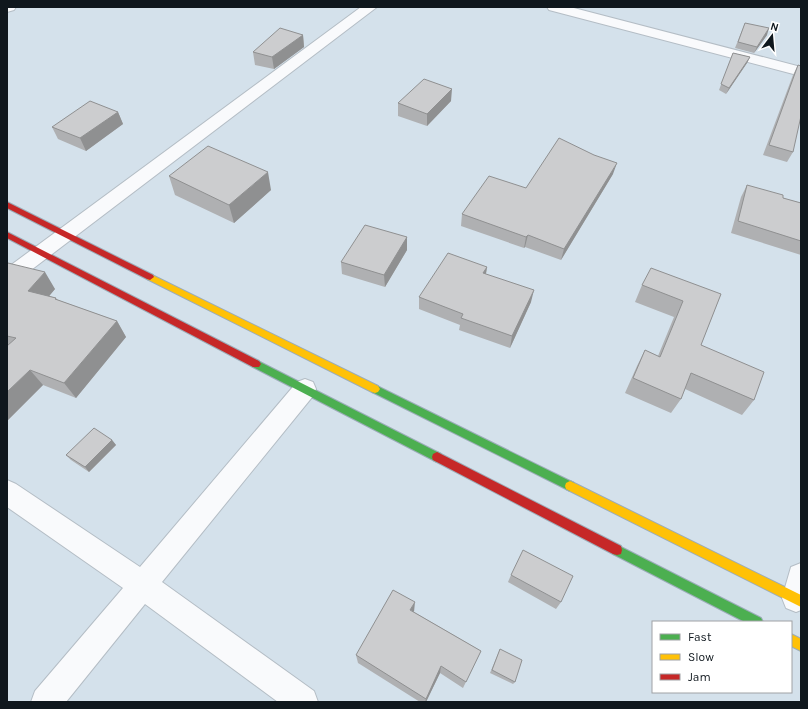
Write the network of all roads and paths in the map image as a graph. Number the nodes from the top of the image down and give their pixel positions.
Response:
1 (370, 7) edge
2 (554, 7) edge
3 (801, 72) edge
4 (7, 205) edge
5 (7, 235) edge
6 (64, 236) junction
7 (40, 252) junction
8 (7, 278) edge
9 (305, 389) junction
10 (7, 492) edge
11 (143, 585) junction
12 (799, 592) edge
13 (755, 621) edge
14 (792, 640) edge
15 (801, 645) edge
16 (46, 702) edge
17 (303, 702) edge

1 - 6 street
2 - 3 street
4 - 6 main road
5 - 7 main road
6 - 7 street
6 - 12 main road
7 - 8 street
7 - 9 main road
9 - 11 street
9 - 13 main road
10 - 11 street
11 - 16 street
11 - 17 street
14 - 15 main road

